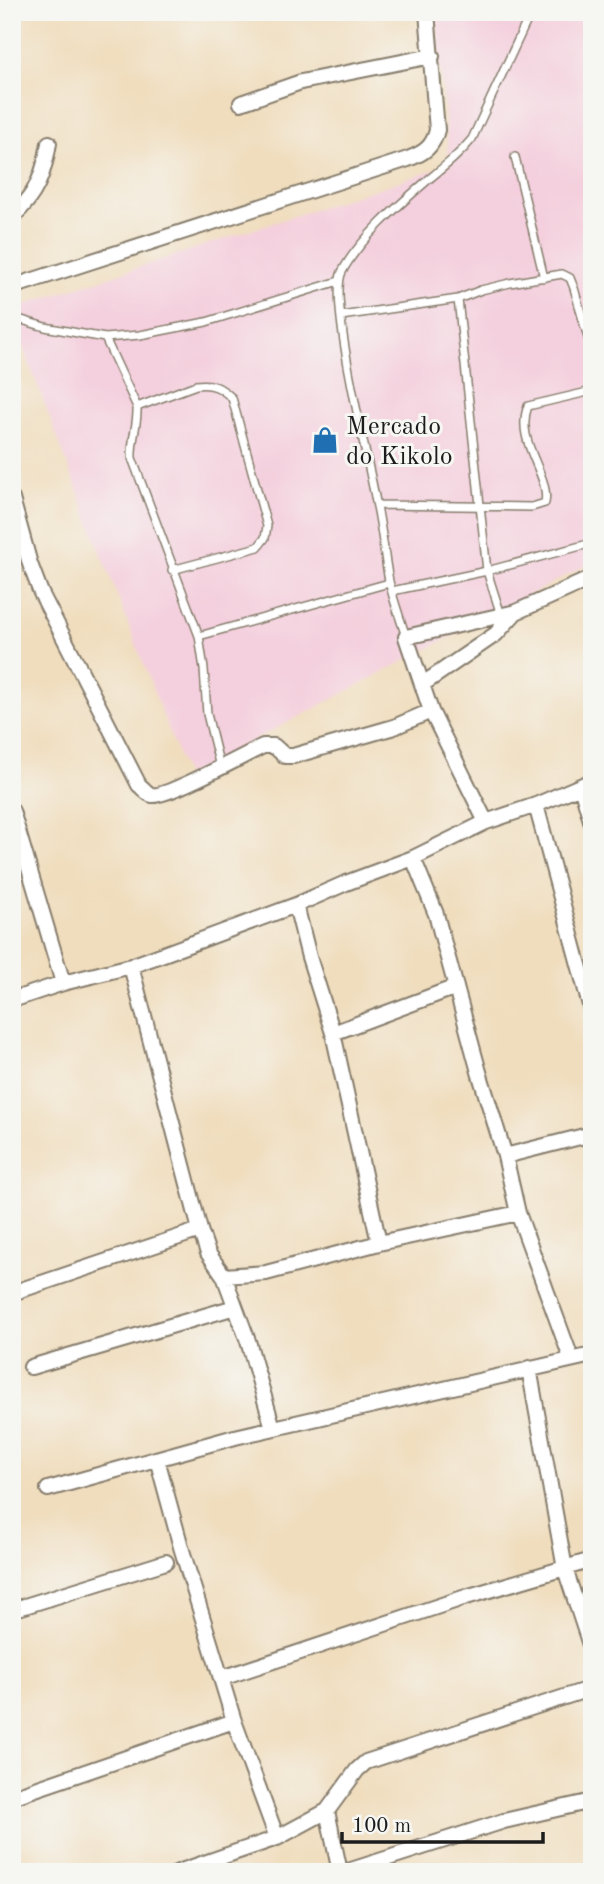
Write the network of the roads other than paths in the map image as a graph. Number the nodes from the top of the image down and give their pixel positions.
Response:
1 (427, 12) edge
2 (531, 12) edge
3 (432, 56) junction
4 (241, 103) dead end
5 (50, 143) dead end
6 (515, 157) dead end
7 (12, 217) edge
8 (544, 278) junction
9 (339, 281) junction
10 (12, 287) edge
11 (458, 299) junction
12 (341, 316) junction
13 (12, 317) edge
14 (104, 338) junction
15 (592, 352) edge
16 (592, 391) edge
17 (137, 407) junction
18 (12, 499) edge
19 (377, 505) junction
20 (479, 506) junction
21 (592, 543) edge
22 (173, 570) junction
23 (487, 571) junction
24 (592, 578) edge
25 (390, 587) junction
26 (516, 612) junction
27 (501, 616) junction
28 (199, 636) junction
29 (406, 637) junction
30 (423, 684) junction
31 (432, 711) junction
32 (220, 766) junction
33 (587, 784) edge
34 (536, 805) junction
35 (12, 811) edge
36 (486, 822) junction
37 (592, 824) edge
38 (413, 858) junction
39 (296, 905) junction
40 (131, 966) junction
41 (63, 983) junction
42 (456, 987) junction
43 (12, 1000) edge
44 (592, 1013) edge
45 (333, 1033) junction
46 (592, 1134) edge
47 (505, 1156) junction
48 (518, 1213) junction
49 (200, 1230) junction
50 (379, 1243) junction
51 (224, 1276) junction
52 (12, 1293) edge
53 (235, 1307) junction
54 (592, 1355) edge
55 (571, 1358) junction
56 (31, 1367) dead end
57 (529, 1368) junction
58 (273, 1428) junction
59 (157, 1459) junction
60 (48, 1489) dead end
61 (592, 1560) edge
62 (166, 1562) dead end
63 (565, 1569) junction
64 (12, 1611) edge
65 (592, 1651) edge
66 (222, 1678) junction
67 (592, 1688) edge
68 (234, 1721) junction
69 (12, 1797) edge
70 (592, 1801) edge
71 (327, 1811) junction
72 (277, 1838) junction
73 (178, 1872) edge
74 (343, 1872) edge

1 - 3 street
2 - 9 lane
3 - 4 street
3 - 10 street
5 - 7 street
6 - 8 lane
8 - 11 lane
8 - 15 lane
9 - 12 lane
9 - 14 lane
11 - 12 lane
11 - 20 lane
12 - 19 lane
13 - 14 lane
14 - 17 lane
16 - 20 lane
17 - 22 lane
17 - 22 lane
18 - 32 street
19 - 20 lane
19 - 25 lane
20 - 23 lane
21 - 23 lane
22 - 28 lane
23 - 25 lane
23 - 27 lane
24 - 26 street
25 - 28 lane
25 - 29 lane
26 - 27 street
26 - 30 street
27 - 29 street
28 - 32 lane
29 - 30 street
30 - 31 street
31 - 32 street
31 - 36 street
33 - 34 street
33 - 37 street
34 - 36 street
34 - 44 street
35 - 41 street
36 - 38 street
38 - 39 street
38 - 42 street
39 - 40 street
39 - 45 street
40 - 41 street
40 - 49 street
41 - 43 street
42 - 45 street
42 - 47 street
45 - 50 street
46 - 47 street
47 - 48 street
48 - 50 street
48 - 55 street
49 - 51 street
49 - 52 street
50 - 51 street
51 - 53 street
53 - 56 street
53 - 58 street
54 - 55 street
55 - 57 street
57 - 58 street
57 - 63 street
58 - 59 street
59 - 60 street
59 - 66 street
61 - 63 street
62 - 64 street
63 - 65 street
63 - 66 street
66 - 68 street
67 - 71 street
68 - 69 street
68 - 72 street
70 - 74 street
71 - 72 street
71 - 74 street
72 - 73 street

